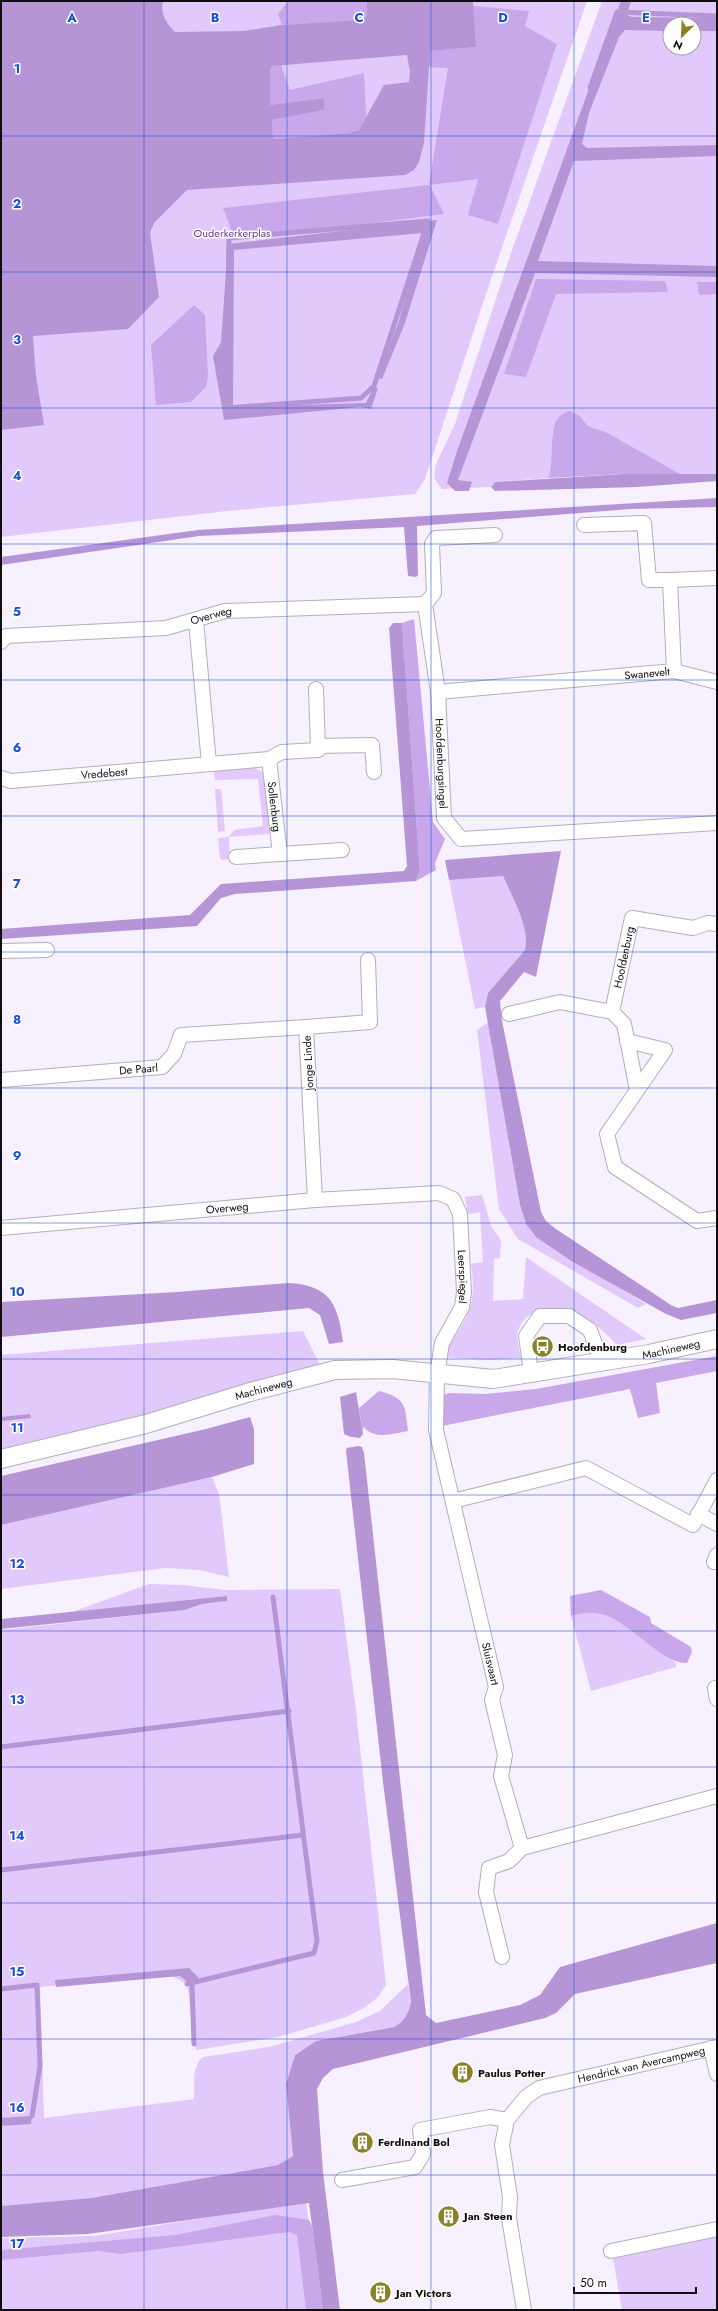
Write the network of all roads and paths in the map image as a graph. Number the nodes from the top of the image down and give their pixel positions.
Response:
1 (584, 525) dead end
2 (495, 535) dead end
3 (717, 578) edge
4 (670, 580) junction
5 (425, 604) junction
6 (196, 621) junction
7 (1, 642) edge
8 (674, 671) junction
9 (717, 682) edge
10 (316, 689) dead end
11 (438, 692) junction
12 (318, 746) junction
13 (269, 759) junction
14 (209, 764) junction
15 (374, 772) dead end
16 (1, 778) edge
17 (717, 823) edge
18 (342, 850) dead end
19 (280, 854) junction
20 (236, 857) dead end
21 (717, 924) edge
22 (47, 950) dead end
23 (1, 951) edge
24 (368, 960) dead end
25 (612, 1012) junction
26 (509, 1014) dead end
27 (306, 1027) junction
28 (627, 1041) junction
29 (1, 1080) edge
30 (637, 1090) junction
31 (453, 1199) joint
32 (315, 1200) junction
33 (717, 1218) edge
34 (1, 1228) edge
35 (717, 1339) edge
36 (602, 1360) junction
37 (531, 1372) junction
38 (437, 1375) junction
39 (1, 1459) edge
40 (717, 1480) edge
41 (453, 1501) junction
42 (698, 1514) junction
43 (717, 1524) edge
44 (717, 1796) edge
45 (522, 1848) junction
46 (502, 1957) dead end
47 (714, 2047) edge
48 (717, 2074) edge
49 (507, 2120) junction
50 (342, 2180) dead end
51 (717, 2229) edge
52 (611, 2251) dead end
53 (524, 2310) edge

1 - 4 street
2 - 5 street
3 - 4 street
4 - 8 street, Swanevelt
5 - 6 street, Overweg
5 - 11 street, Hoofdenburgsingel
6 - 7 street, Overweg
6 - 14 street
8 - 9 street
8 - 11 street, Swanevelt
10 - 12 street
11 - 17 street, Hoofdenburgsingel
12 - 13 street, Vredebest
12 - 15 street
13 - 14 street, Vredebest
13 - 19 street, Sollenburg
14 - 16 street, Vredebest
18 - 19 street
19 - 20 street
21 - 25 street, Hoofdenburg
22 - 23 street
24 - 27 street, Jonge Linde
25 - 26 street
25 - 28 street
27 - 29 street, De Paarl
27 - 32 street, Jonge Linde
28 - 30 street
28 - 30 street
30 - 33 street
31 - 32 street, Overweg
31 - 38 street, Leerspiegel
32 - 34 street, Overweg
35 - 36 street, Machineweg
36 - 37 street, Machineweg
36 - 37 street
37 - 38 street, Machineweg
38 - 39 street, Machineweg
38 - 41 street, Sluisvaart
40 - 42 street
41 - 42 street
41 - 45 street, Sluisvaart
42 - 43 street
44 - 45 street
45 - 46 street
47 - 48 street
47 - 49 street, Hendrick van Avercampweg
49 - 50 street
49 - 53 street
51 - 52 street

